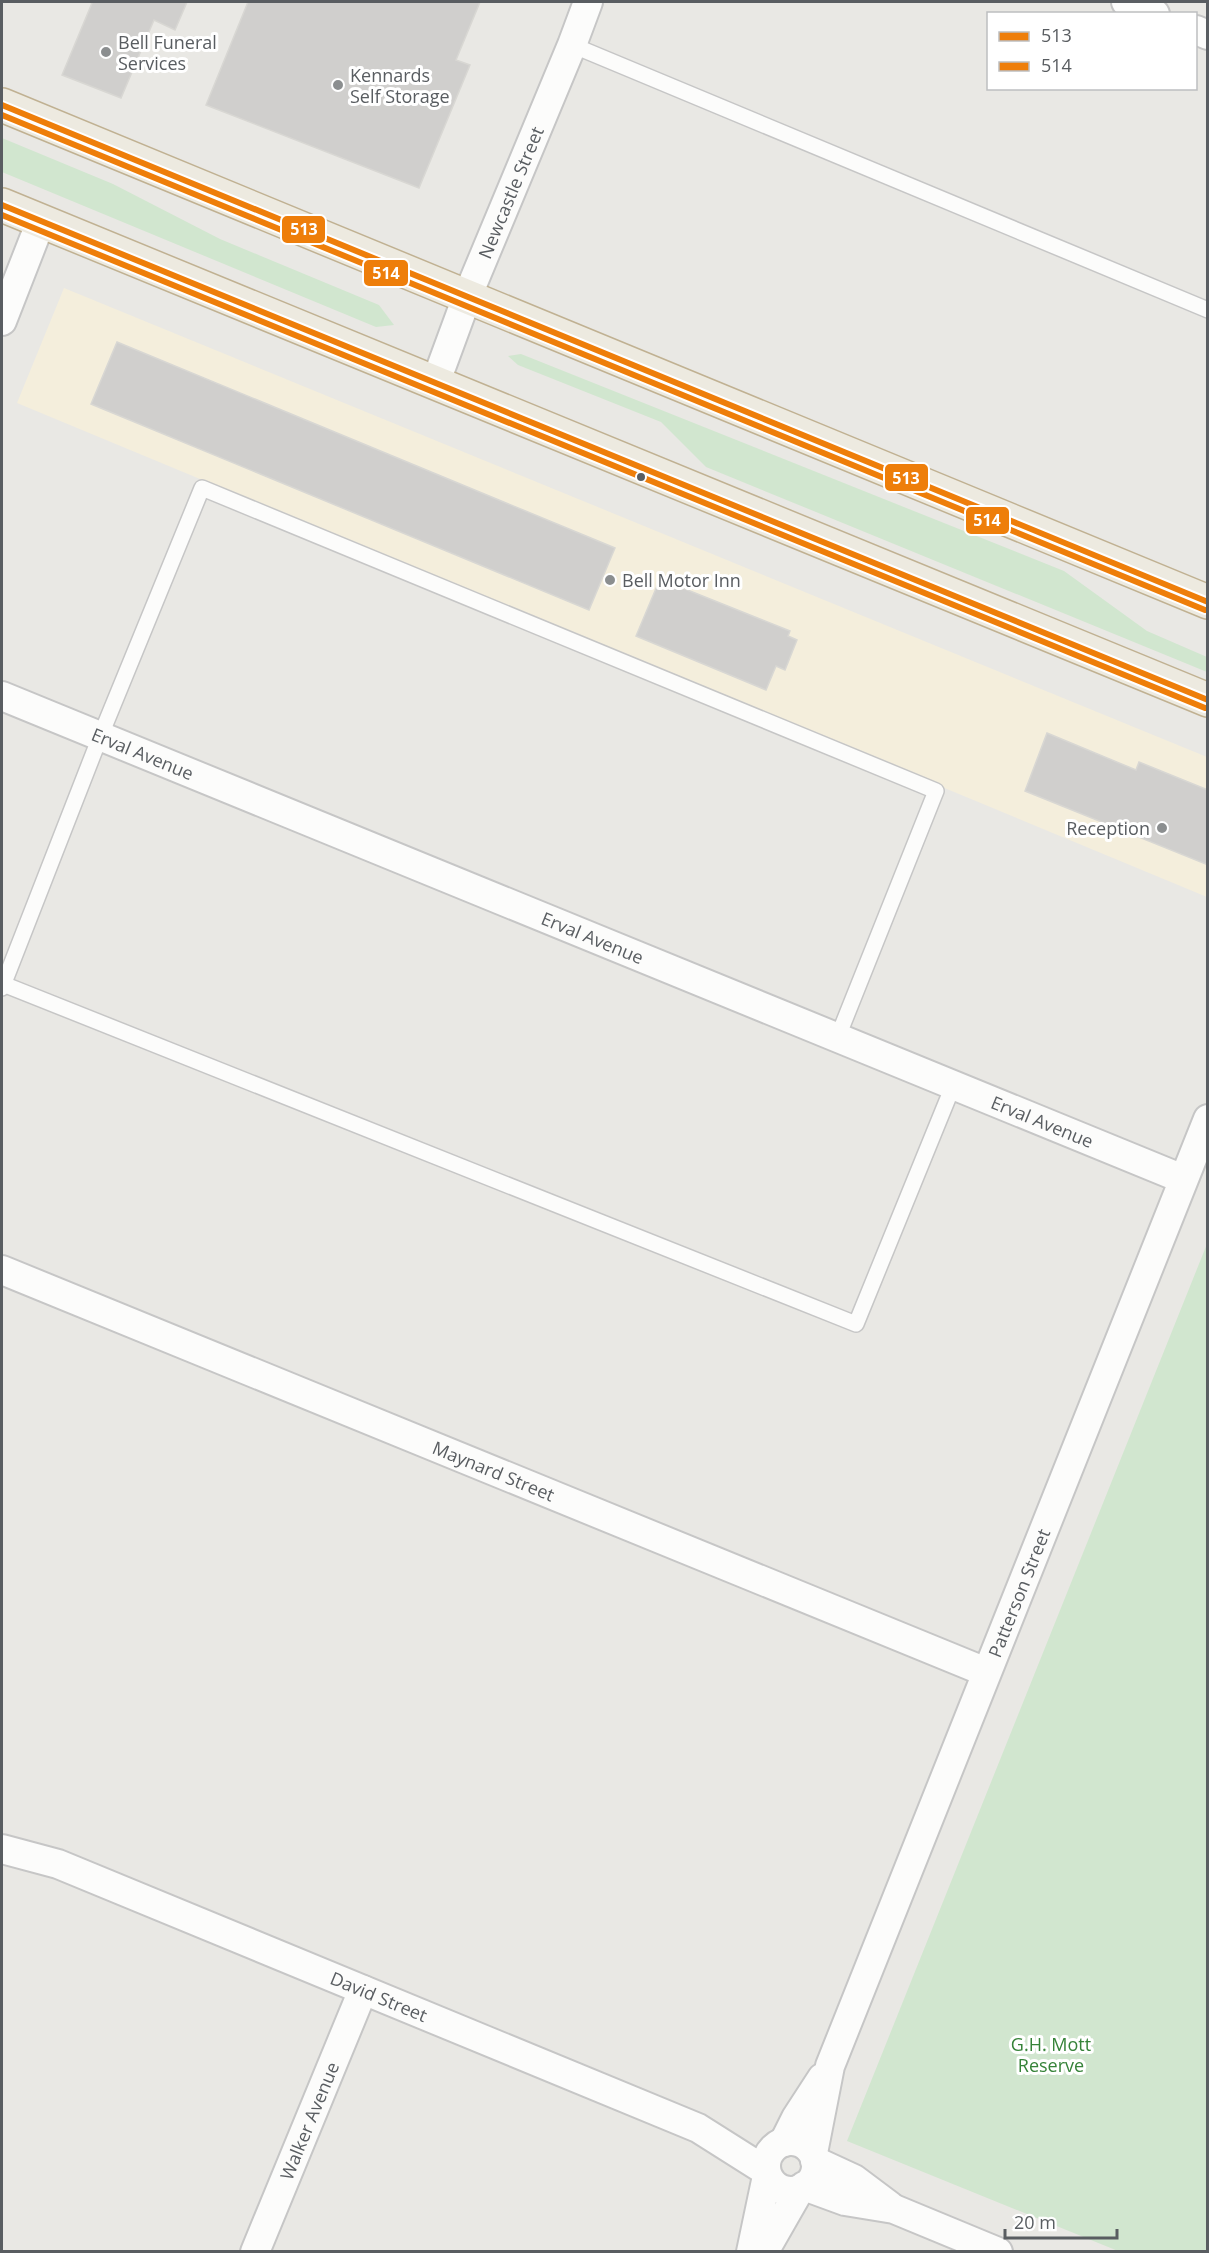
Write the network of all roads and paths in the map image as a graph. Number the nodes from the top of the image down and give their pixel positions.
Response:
1 (588, 2) edge
2 (1126, 2) edge
3 (1150, 12) edge
4 (572, 45) junction
5 (2, 105) edge
6 (2, 205) edge
7 (41, 221) junction
8 (467, 297) junction
9 (1208, 310) edge
10 (2, 321) edge
11 (435, 384) junction
12 (1208, 602) edge
13 (2, 696) edge
14 (1208, 700) edge
15 (100, 737) junction
16 (2, 986) edge
17 (837, 1039) junction
18 (952, 1086) junction
19 (1208, 1119) edge
20 (1183, 1179) junction
21 (2, 1270) edge
22 (986, 1672) junction
23 (2, 1830) edge
24 (2, 1849) edge
25 (58, 1864) junction
26 (363, 1990) junction
27 (830, 2066) junction
28 (698, 2128) junction
29 (780, 2143) junction
30 (808, 2172) junction
31 (767, 2173) junction
32 (255, 2252) edge
33 (752, 2252) edge
34 (764, 2252) edge
35 (998, 2252) edge

1 - 4 street, Newcastle Street
2 - 3 street
4 - 8 street, Newcastle Street
4 - 9 lane
5 - 8 highway
6 - 7 highway
7 - 10 street
7 - 11 highway
8 - 11 street, Newcastle Street
8 - 12 highway
11 - 14 highway
13 - 15 street, Erval Avenue
15 - 16 lane
15 - 17 street, Erval Avenue
15 - 17 lane
16 - 18 lane
17 - 18 street, Erval Avenue
18 - 20 street, Erval Avenue
19 - 20 street, Patterson Street
20 - 22 street, Patterson Street
21 - 22 street, Maynard Street
22 - 27 street, Patterson Street
23 - 25 street, David Street
24 - 25 street, David Street
25 - 26 street, David Street
26 - 28 street, David Street
26 - 32 street, Walker Avenue
27 - 29 street, Patterson Street
27 - 30 street, Patterson Street
28 - 29 street, David Street
28 - 31 street, David Street
29 - 30 street
29 - 31 street
30 - 31 street
30 - 34 street, Patterson Street
30 - 35 street
31 - 33 street

